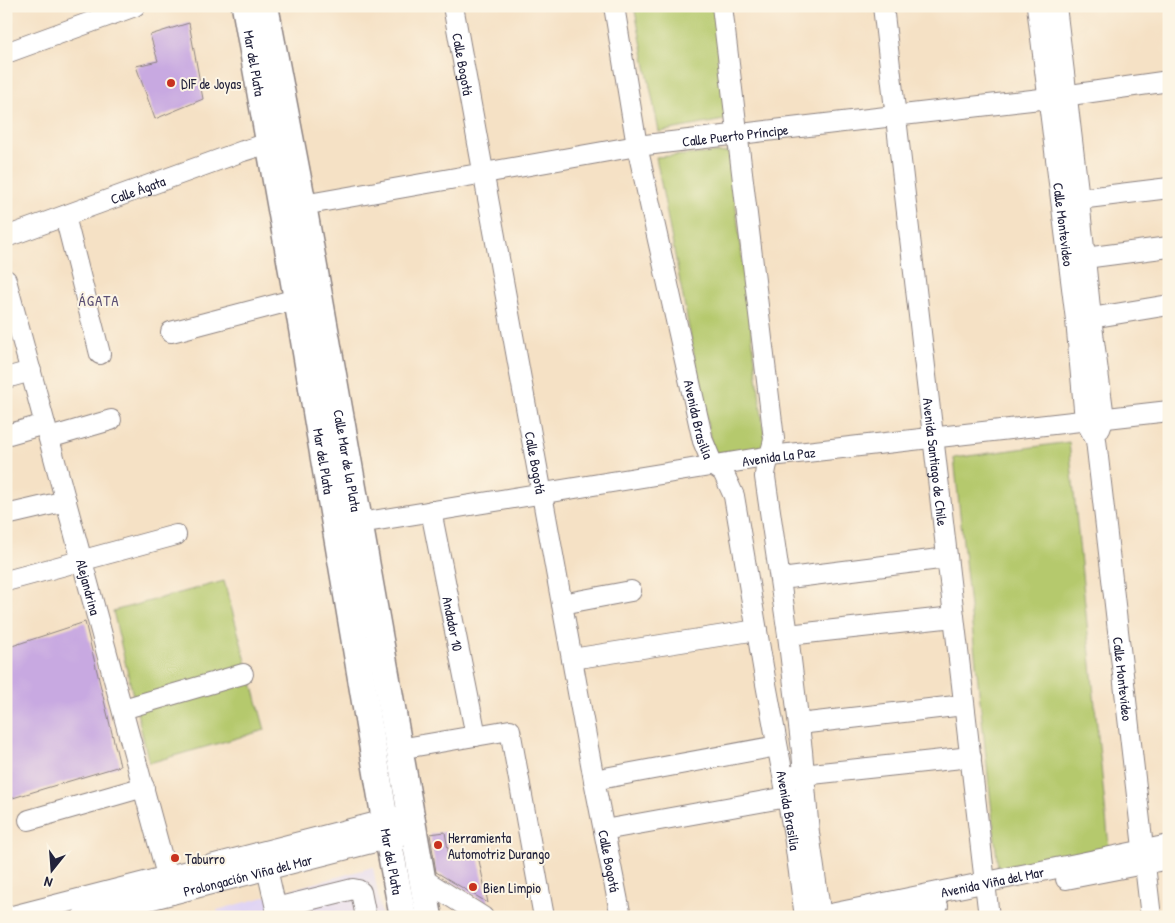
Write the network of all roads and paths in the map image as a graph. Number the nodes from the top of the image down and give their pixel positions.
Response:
1 (135, 6) edge
2 (245, 6) edge
3 (265, 6) edge
4 (453, 6) edge
5 (614, 6) edge
6 (722, 6) edge
7 (883, 6) edge
8 (1038, 6) edge
9 (1056, 6) edge
10 (6, 53) edge
11 (1169, 81) edge
12 (1057, 96) junction
13 (896, 115) junction
14 (737, 135) junction
15 (269, 143) junction
16 (637, 146) junction
17 (483, 172) junction
18 (1169, 188) edge
19 (1079, 198) junction
20 (303, 205) junction
21 (65, 216) junction
22 (6, 237) edge
23 (1169, 247) edge
24 (1085, 258) junction
25 (6, 280) edge
26 (297, 298) junction
27 (1169, 305) edge
28 (1090, 318) junction
29 (170, 332) dead end
30 (100, 354) dead end
31 (31, 371) junction
32 (6, 378) edge
33 (1169, 411) edge
34 (1104, 418) junction
35 (112, 420) dead end
36 (1085, 420) junction
37 (47, 431) junction
38 (6, 435) edge
39 (934, 438) junction
40 (1096, 440) junction
41 (771, 456) junction
42 (713, 465) junction
43 (541, 493) junction
44 (66, 501) junction
45 (431, 511) junction
46 (6, 515) edge
47 (360, 523) junction
48 (176, 535) dead end
49 (947, 558) junction
50 (82, 560) junction
51 (781, 579) junction
52 (6, 581) edge
53 (631, 590) dead end
54 (562, 604) junction
55 (954, 616) junction
56 (757, 630) junction
57 (788, 635) junction
58 (572, 660) junction
59 (243, 674) dead end
60 (964, 705) junction
61 (122, 709) junction
62 (799, 724) junction
63 (476, 736) junction
64 (777, 746) junction
65 (399, 749) junction
66 (971, 756) junction
67 (804, 775) junction
68 (783, 777) junction
69 (594, 780) junction
70 (144, 787) junction
71 (787, 797) junction
72 (29, 820) dead end
73 (413, 823) junction
74 (387, 829) junction
75 (604, 830) junction
76 (1169, 845) edge
77 (1144, 856) junction
78 (1169, 859) edge
79 (268, 869) junction
80 (423, 879) junction
81 (170, 885) junction
82 (986, 889) junction
83 (277, 912) edge
84 (816, 916) edge
85 (9, 917) edge
86 (82, 917) edge
87 (366, 917) edge
88 (403, 917) edge
89 (429, 917) edge
90 (482, 917) edge
91 (544, 917) edge
92 (621, 917) edge
93 (886, 917) edge
94 (989, 917) edge
95 (1152, 917) edge

1 - 10 street
2 - 15 main road, Mar del Plata
3 - 20 main road, Calle Mar de la Plata
4 - 17 street, Calle Bogotá
5 - 16 street, Avenida Brasilia
6 - 14 street, Avenida Brasilia
7 - 13 street, Avenida Santiago de Chile
8 - 12 street, Calle Montevideo
9 - 12 street, Calle Montevideo
11 - 12 street, Calle Puerto Príncipe
12 - 13 street, Calle Puerto Príncipe
12 - 19 street, Calle Montevideo
12 - 36 street, Calle Montevideo
13 - 14 street, Calle Puerto Príncipe
13 - 39 street, Avenida Santiago de Chile
14 - 16 street, Calle Puerto Príncipe
14 - 41 street, Avenida Brasilia
15 - 21 street, Calle Ágata
15 - 26 main road, Mar del Plata
16 - 17 street, Calle Puerto Príncipe
16 - 42 street, Avenida Brasilia
17 - 20 street, Calle Puerto Príncipe
17 - 43 street, Calle Bogotá
18 - 19 street
19 - 24 street, Calle Montevideo
20 - 47 main road, Calle Mar de la Plata
21 - 22 street, Calle Ágata
21 - 30 street
23 - 24 street
24 - 28 street, Calle Montevideo
25 - 31 street, Alejandrina
26 - 29 street
26 - 74 main road, Mar del Plata
27 - 28 street
28 - 34 street, Calle Montevideo
31 - 32 street
31 - 37 street, Alejandrina
33 - 34 street, Avenida La Paz
34 - 36 street, Avenida La Paz
34 - 40 street, Calle Montevideo
35 - 37 street
36 - 39 street, Avenida La Paz
36 - 40 street, Calle Montevideo
37 - 38 street
37 - 44 street, Alejandrina
39 - 41 street, Avenida La Paz
39 - 49 street, Avenida Santiago de Chile
40 - 77 street, Calle Montevideo
41 - 42 street, Avenida La Paz
41 - 51 street, Avenida Brasilia
42 - 43 street, Avenida La Paz
42 - 56 street, Avenida Brasilia
43 - 45 street, Avenida La Paz
43 - 54 street, Calle Bogotá
44 - 46 street
44 - 50 street, Alejandrina
45 - 47 street, Avenida La Paz
45 - 63 street, Andador 10
47 - 65 main road, Calle Mar de la Plata
48 - 50 street
49 - 51 street
49 - 55 street, Avenida Santiago de Chile
50 - 52 street
50 - 61 street, Alejandrina
51 - 57 street, Avenida Brasilia
53 - 54 street
54 - 58 street, Calle Bogotá
55 - 57 street
55 - 60 street, Avenida Santiago de Chile
56 - 58 street
56 - 64 street, Avenida Brasilia
57 - 62 street, Avenida Brasilia
58 - 69 street, Calle Bogotá
59 - 61 street
60 - 62 street
60 - 66 street, Avenida Santiago de Chile
61 - 70 street, Alejandrina
62 - 67 street, Avenida Brasilia
63 - 65 street
63 - 91 street
64 - 68 street, Avenida Brasilia
64 - 69 street
65 - 73 main road, Calle Mar de la Plata
66 - 67 street
66 - 82 street, Avenida Santiago de Chile
67 - 68 street
67 - 84 street, Avenida Brasilia
68 - 71 street, Avenida Brasilia
69 - 75 street, Calle Bogotá
70 - 72 street
70 - 81 street, Alejandrina
71 - 75 street
71 - 84 street, Avenida Brasilia
73 - 74 street, Prolongación Viña del Mar
73 - 80 main road, Calle Mar de la Plata
74 - 79 street, Prolongación Viña del Mar
74 - 81 street, Prolongación Viña del Mar
74 - 88 main road, Mar del Plata
75 - 92 street, Calle Bogotá
76 - 77 street, Avenida Viña del Mar
77 - 78 street, Avenida Viña del Mar
77 - 82 street, Avenida Viña del Mar
77 - 95 street, Calle Montevideo
79 - 81 street, Prolongación Viña del Mar
79 - 83 street
80 - 89 main road, Calle Mar de la Plata
80 - 90 street
81 - 85 street, Prolongación Viña del Mar
81 - 86 street, Prolongación Viña del Mar
82 - 84 street, Avenida Viña del Mar
82 - 93 street, Avenida Viña del Mar
82 - 94 street, Avenida Santiago de Chile
83 - 87 street

